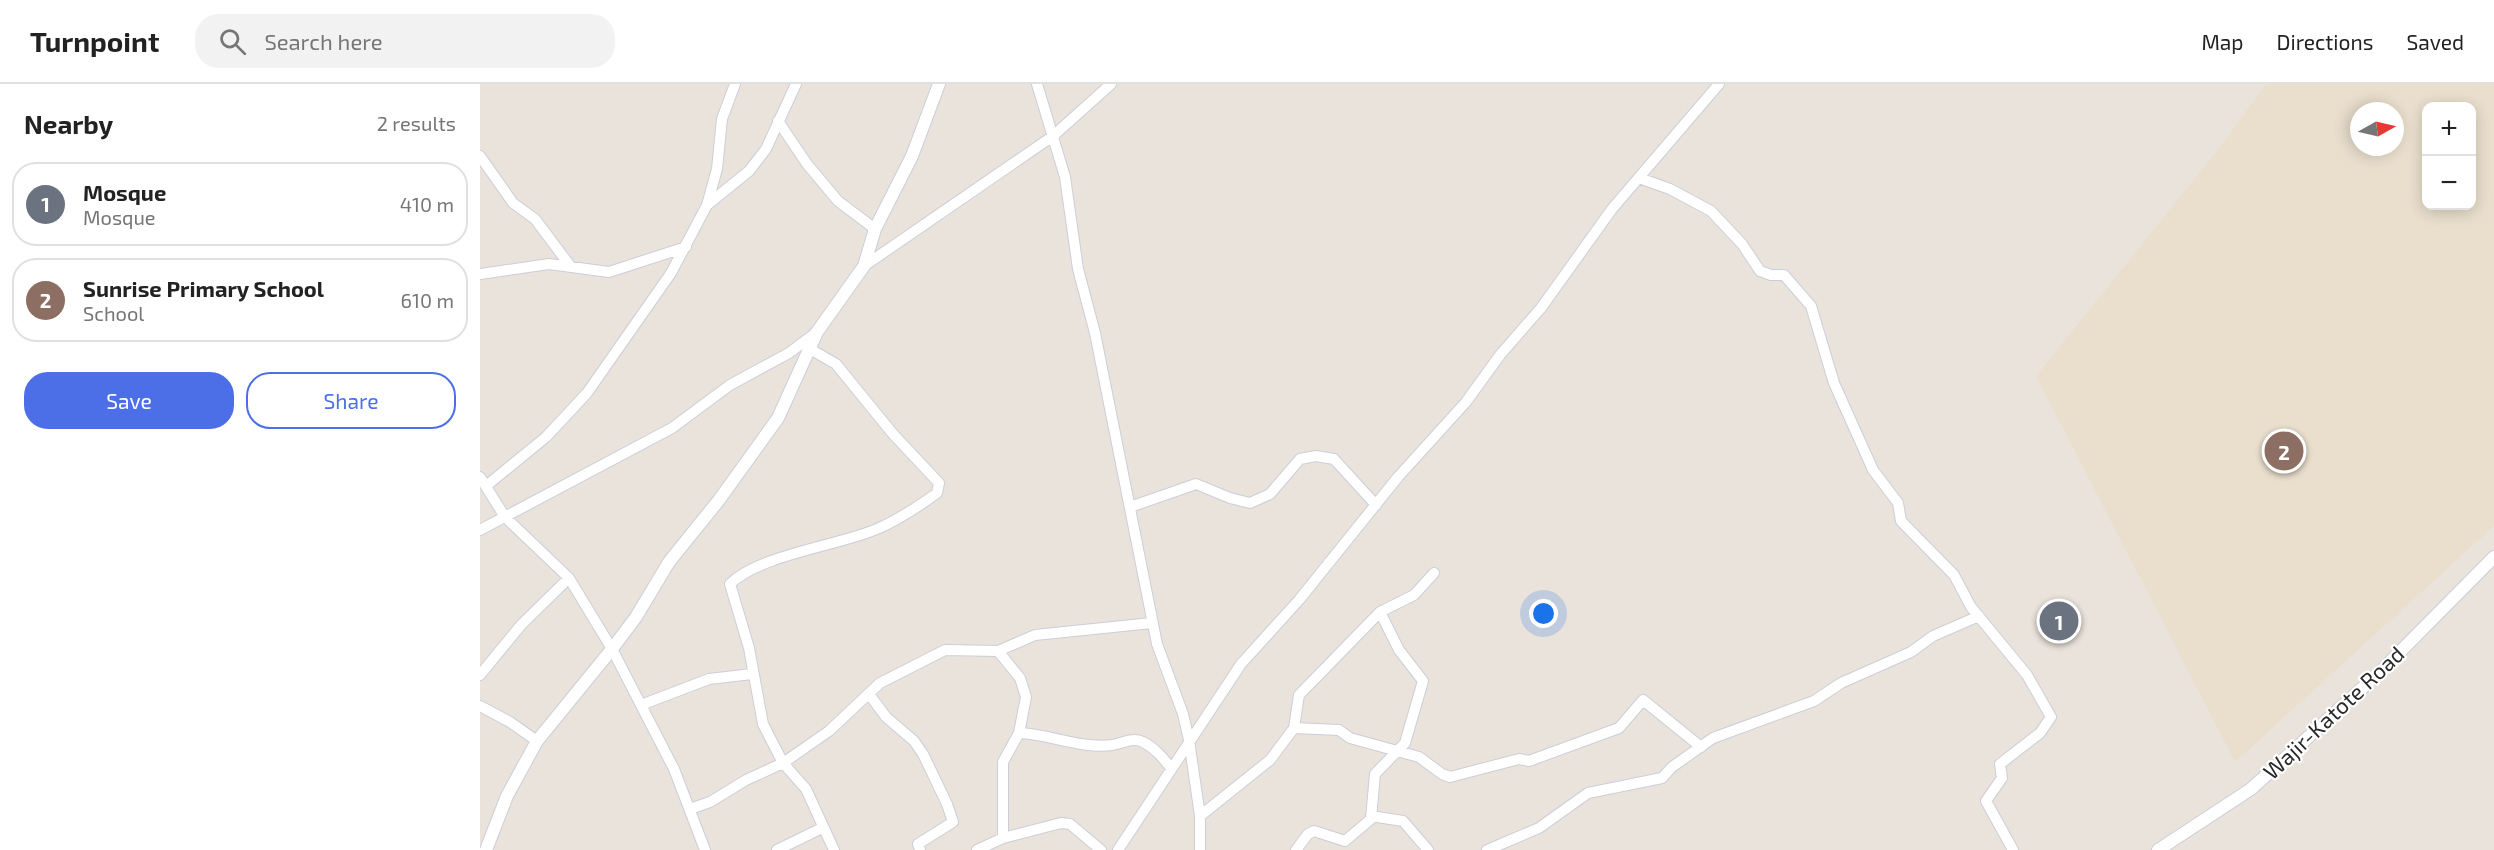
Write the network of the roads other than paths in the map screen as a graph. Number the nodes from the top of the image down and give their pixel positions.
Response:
1 (735, 84) edge
2 (796, 84) edge
3 (939, 84) edge
4 (1037, 84) edge
5 (1111, 84) edge
6 (1719, 84) edge
7 (778, 121) junction
8 (1053, 136) junction
9 (480, 156) edge
10 (1639, 178) junction
11 (707, 205) junction
12 (874, 229) junction
13 (686, 247) junction
14 (571, 267) junction
15 (864, 267) junction
16 (480, 274) edge
17 (817, 332) junction
18 (810, 349) junction
19 (483, 482) edge
20 (1376, 505) junction
21 (1130, 507) junction
22 (505, 516) junction
23 (480, 530) edge
24 (2494, 557) edge
25 (1434, 573) dead end
26 (569, 578) junction
27 (1380, 612) junction
28 (1979, 616) junction
29 (1152, 623) junction
30 (612, 649) junction
31 (998, 651) junction
32 (752, 674) junction
33 (480, 675) edge
34 (869, 694) junction
35 (641, 705) junction
36 (480, 706) edge
37 (1294, 728) junction
38 (1019, 733) junction
39 (1189, 740) junction
40 (537, 741) junction
41 (1701, 747) junction
42 (1400, 750) junction
43 (783, 763) junction
44 (1171, 768) junction
45 (690, 809) junction
46 (1200, 816) junction
47 (1371, 816) junction
48 (822, 828) junction
49 (1003, 838) junction
50 (486, 850) edge
51 (705, 850) edge
52 (777, 850) edge
53 (834, 850) edge
54 (920, 850) edge
55 (977, 850) edge
56 (1101, 850) edge
57 (1118, 850) edge
58 (1200, 850) edge
59 (1296, 850) edge
60 (1428, 850) edge
61 (1487, 850) edge
62 (2013, 850) edge
63 (2158, 850) edge

1 - 11 street
2 - 7 street
3 - 12 street
4 - 8 street
5 - 8 street
6 - 10 street
7 - 11 street
7 - 12 street
8 - 15 street
8 - 21 street
9 - 14 street
10 - 20 street
10 - 28 street
11 - 13 street
12 - 15 street
13 - 14 street
13 - 19 street
14 - 16 street
15 - 17 street
17 - 18 street
17 - 22 street
18 - 30 street
18 - 32 street
19 - 22 street
20 - 21 street
20 - 39 street
21 - 29 street
22 - 23 street
22 - 26 street
24 - 63 street, Wajir-Katote Road
25 - 27 street
26 - 30 street
26 - 33 street
27 - 37 street
27 - 42 street
28 - 41 street
28 - 62 street
29 - 31 street
29 - 39 street
30 - 35 street
30 - 40 street
31 - 34 street
31 - 38 street
32 - 35 street
32 - 43 street
34 - 43 street
34 - 54 street
35 - 45 street
36 - 40 street
37 - 42 street
37 - 46 street
38 - 44 street
38 - 49 street
39 - 44 street
39 - 46 street
40 - 50 street
41 - 42 street
41 - 61 street
42 - 47 street
43 - 45 street
43 - 48 street
44 - 57 street
45 - 51 street
46 - 58 street
47 - 59 street
47 - 60 street
48 - 52 street
48 - 53 street
49 - 55 street
49 - 56 street

